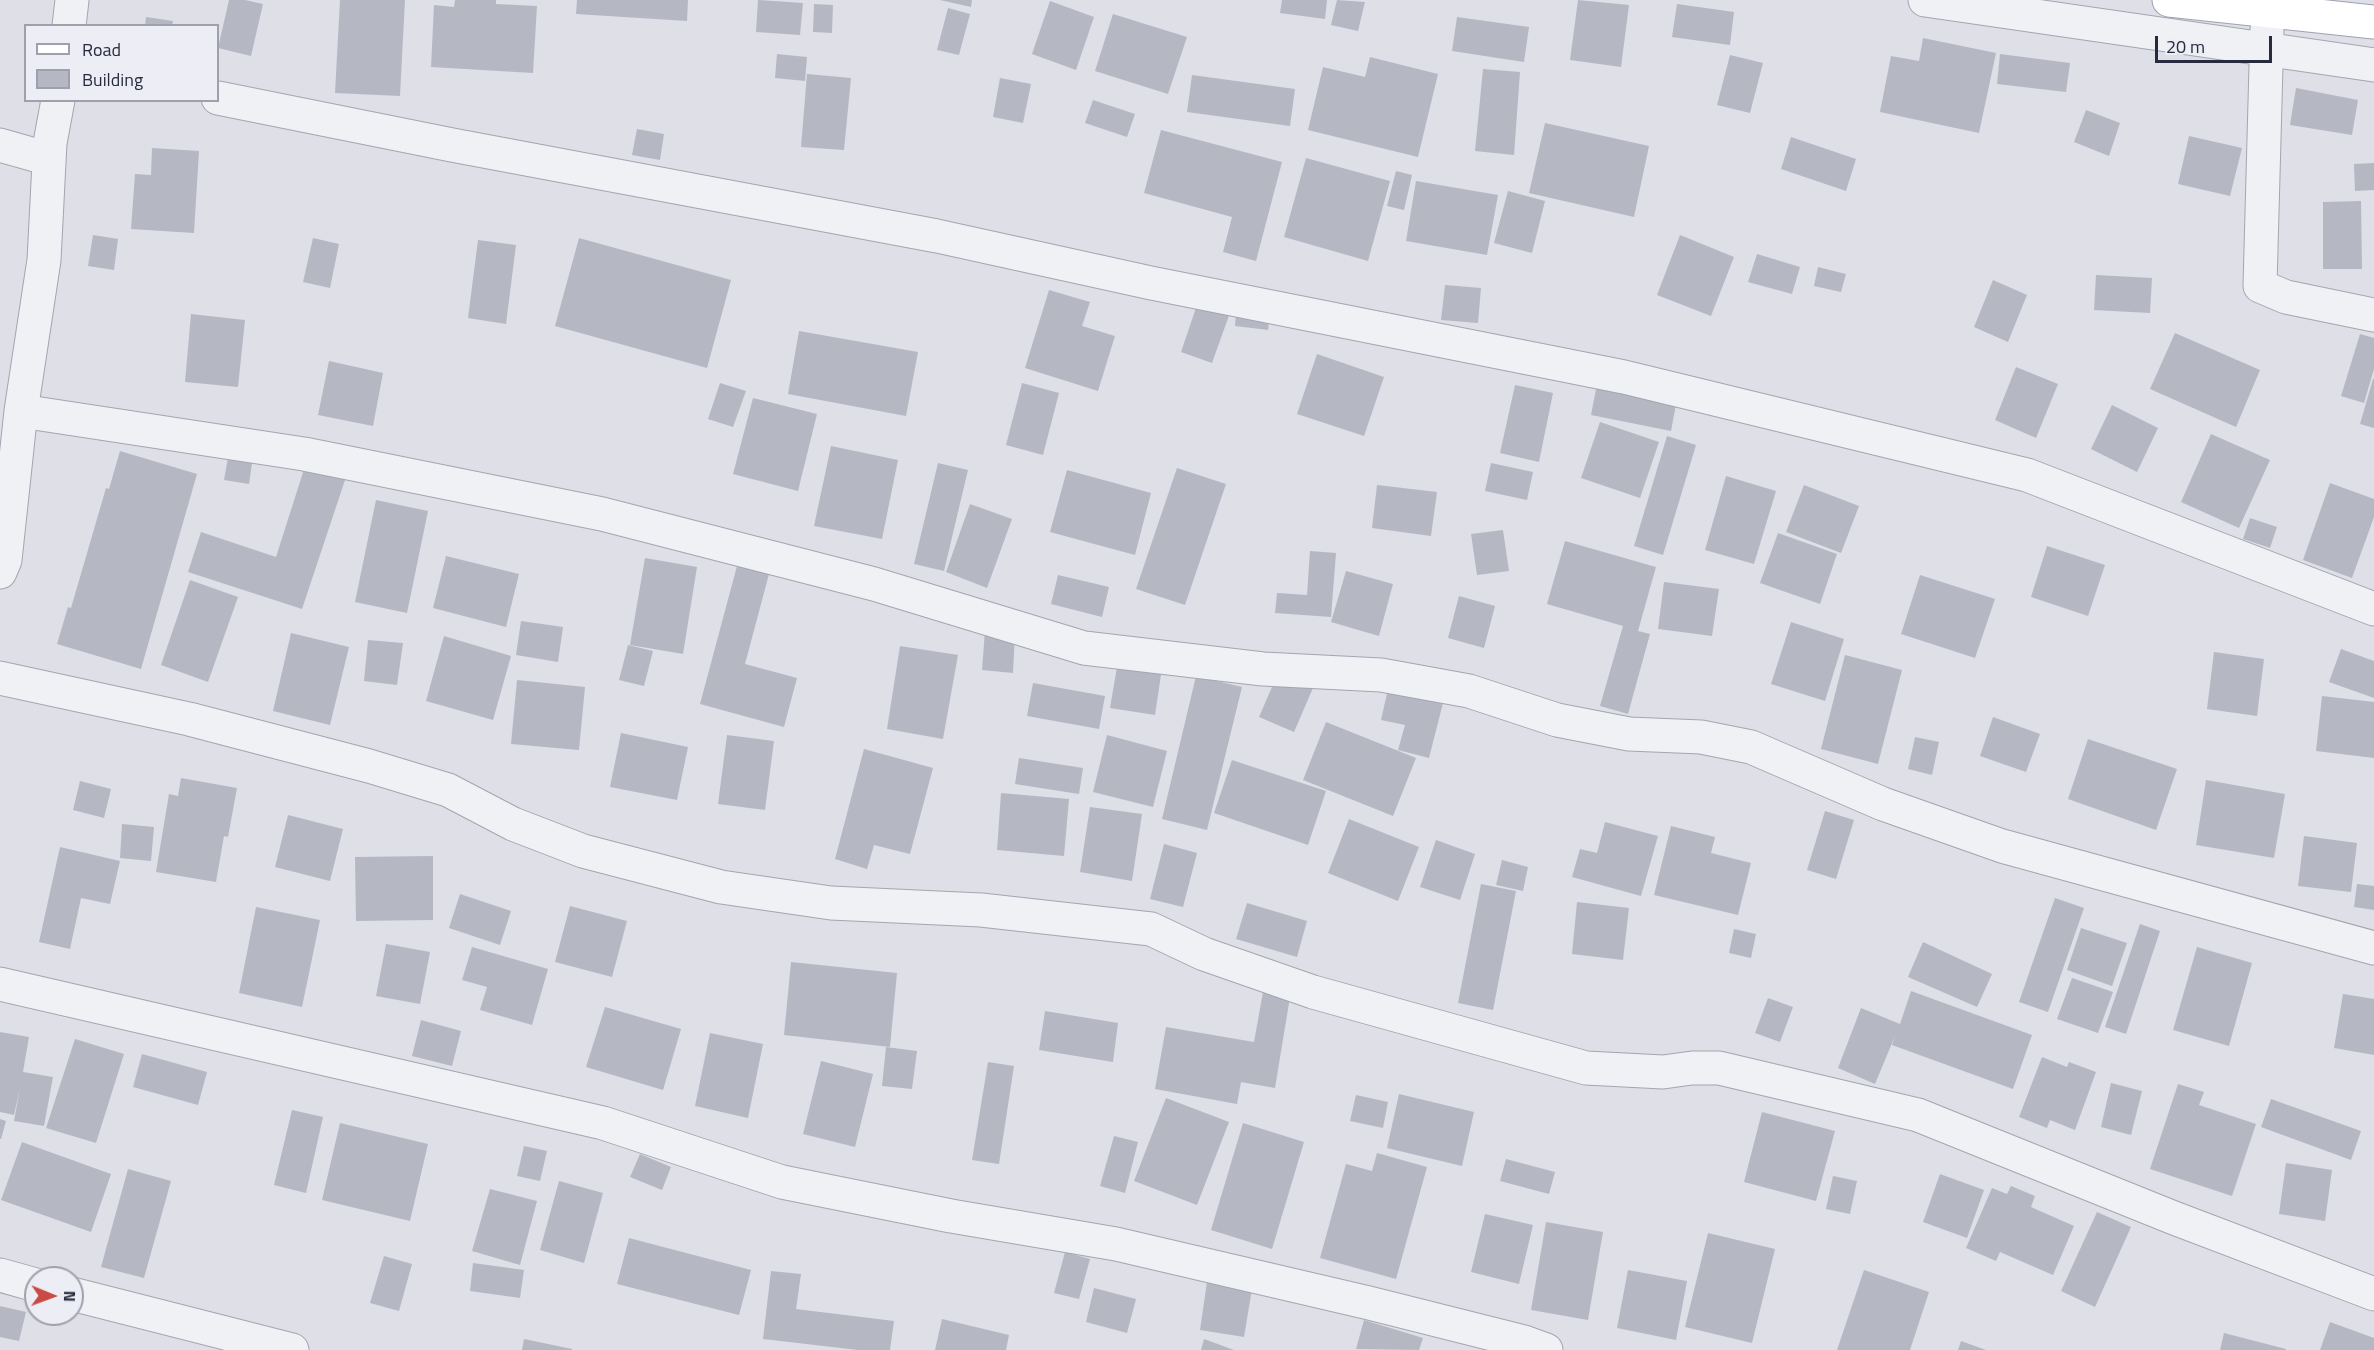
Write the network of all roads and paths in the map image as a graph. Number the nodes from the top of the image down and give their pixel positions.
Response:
1 (72, 0) edge
2 (1925, 0) edge
3 (2169, 0) edge
4 (2268, 11) junction
5 (2374, 22) edge
6 (69, 24) edge
7 (2266, 49) junction
8 (2374, 65) edge
9 (219, 98) edge
10 (58, 102) edge
11 (0, 146) edge
12 (49, 159) junction
13 (2374, 315) edge
14 (21, 411) junction
15 (0, 572) edge
16 (2374, 609) edge
17 (0, 678) edge
18 (2374, 948) edge
19 (0, 984) edge
20 (0, 1275) edge
21 (24, 1282) edge
22 (2374, 1294) edge
23 (84, 1297) edge
24 (292, 1350) edge
25 (1546, 1350) edge

1 - 6 street
2 - 7 street
3 - 4 main road
4 - 5 main road
4 - 7 street
7 - 8 street
7 - 13 street
9 - 16 street
10 - 12 street
11 - 12 street
12 - 14 street
14 - 15 street
14 - 18 street
17 - 22 street
19 - 25 street
20 - 21 street
23 - 24 street

